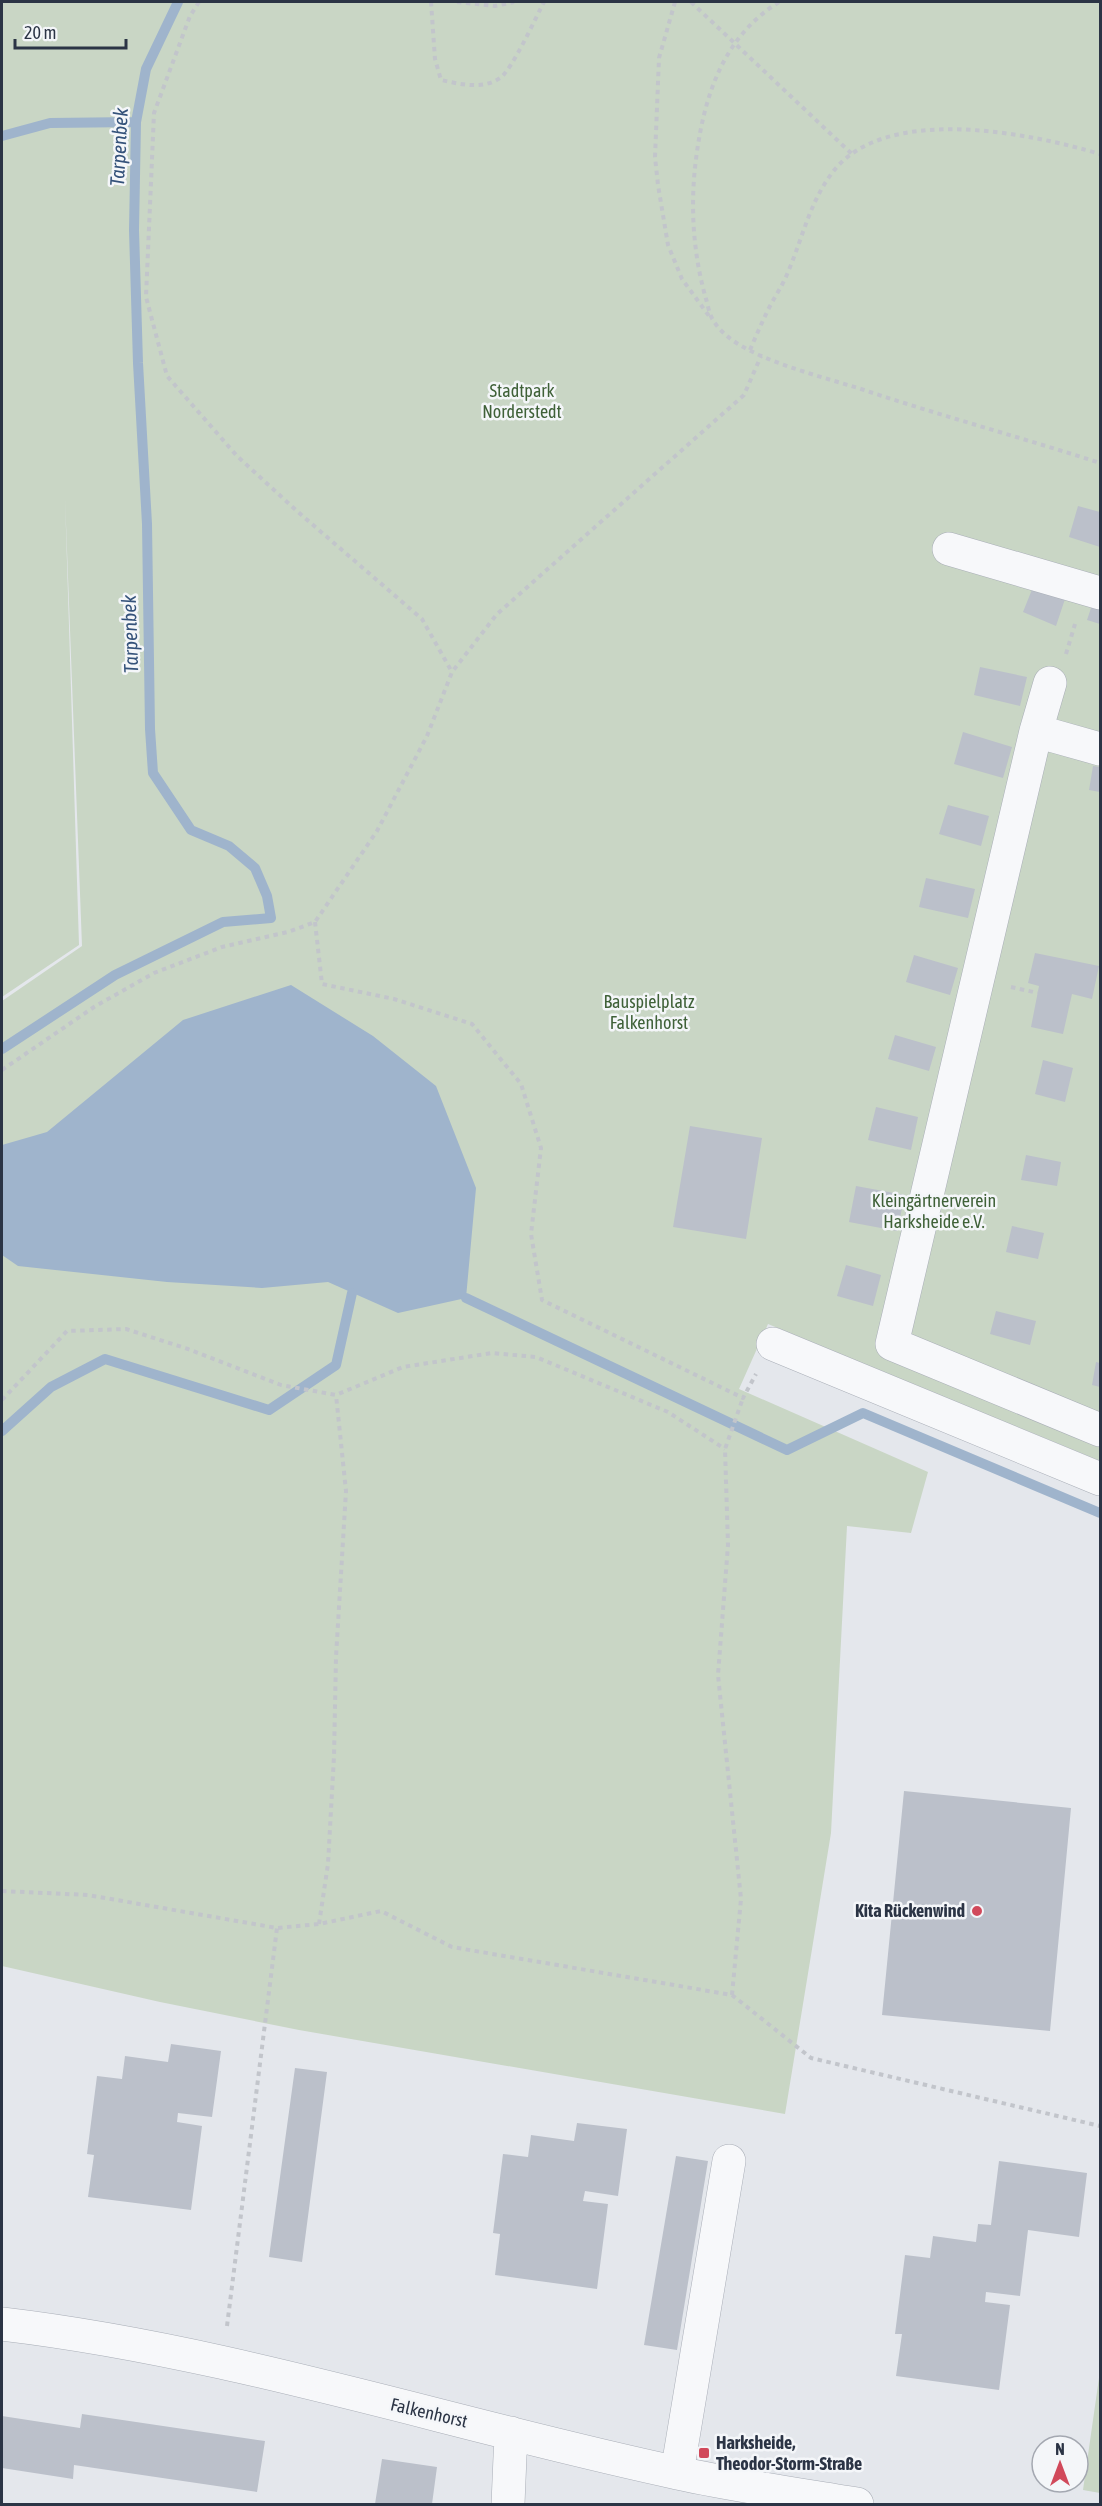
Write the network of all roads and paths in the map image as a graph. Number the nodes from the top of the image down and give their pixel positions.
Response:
1 (199, 2) edge
2 (431, 2) edge
3 (458, 2) edge
4 (514, 2) edge
5 (544, 2) edge
6 (675, 2) edge
7 (691, 2) edge
8 (779, 2) edge
9 (735, 41) junction
10 (1101, 154) edge
11 (853, 155) junction
12 (712, 320) junction
13 (750, 350) junction
14 (761, 356) junction
15 (1101, 463) edge
16 (949, 549) dead end
17 (1092, 591) edge
18 (452, 672) junction
19 (1050, 683) joint
20 (1036, 731) junction
21 (1101, 749) edge
22 (315, 921) junction
23 (2, 1070) edge
24 (773, 1344) dead end
25 (756, 1374) dead end
26 (336, 1395) junction
27 (743, 1398) junction
28 (2, 1400) edge
29 (1101, 1430) edge
30 (725, 1449) junction
31 (1101, 1479) edge
32 (2, 1891) edge
33 (319, 1924) junction
34 (277, 1928) junction
35 (732, 1995) junction
36 (1101, 2126) edge
37 (729, 2161) dead end
38 (2, 2324) edge
39 (223, 2363) junction
40 (512, 2433) junction
41 (677, 2473) junction
42 (508, 2505) edge
43 (857, 2505) edge

1 - 18 path
2 - 5 path
3 - 4 path
6 - 12 path
7 - 9 path
8 - 9 path
9 - 11 path
9 - 12 path
10 - 11 path
11 - 13 path
12 - 13 path
13 - 14 path
14 - 15 path
14 - 18 path
16 - 17 street
17 - 19 path
18 - 22 path
19 - 20 street
20 - 21 street
20 - 29 street
22 - 23 path
22 - 27 path
24 - 31 street
25 - 27 path
26 - 28 path
26 - 30 path
26 - 33 path
27 - 30 path
30 - 35 path
32 - 34 path
33 - 34 path
33 - 35 path
34 - 39 path
35 - 36 path
37 - 41 street
38 - 39 street, Falkenhorst
39 - 40 street, Falkenhorst
40 - 41 street, Falkenhorst
40 - 42 street
41 - 43 street, Falkenhorst

